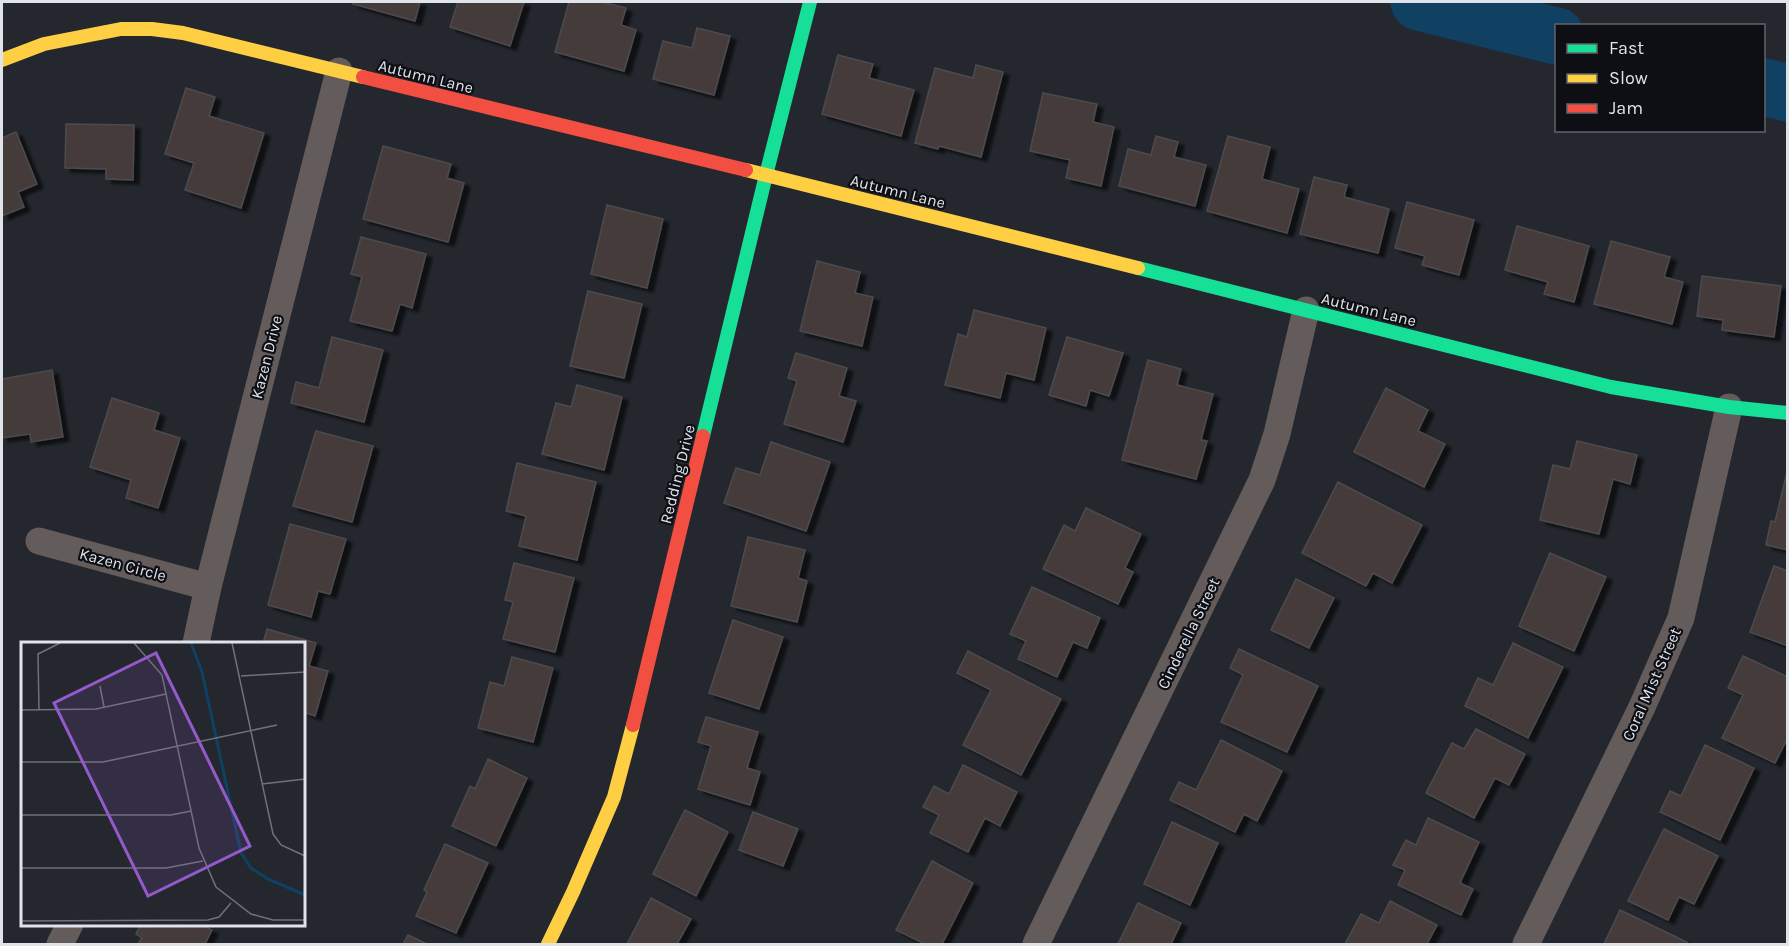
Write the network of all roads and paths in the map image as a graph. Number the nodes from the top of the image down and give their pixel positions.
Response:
1 (810, 2) edge
2 (2, 60) edge
3 (339, 71) junction
4 (766, 175) junction
5 (1306, 310) junction
6 (1729, 407) junction
7 (1788, 413) edge
8 (39, 542) dead end
9 (208, 587) junction
10 (196, 642) edge
11 (70, 925) edge
12 (60, 945) edge
13 (548, 945) edge
14 (1036, 945) edge
15 (1526, 945) edge

1 - 4 street, Redding Drive
2 - 3 street, Autumn Lane
3 - 4 street, Autumn Lane
3 - 9 street, Kazen Drive
4 - 5 street, Autumn Lane
4 - 13 street, Redding Drive
5 - 6 street, Autumn Lane
5 - 14 street, Cinderella Street
6 - 7 street, Autumn Lane
6 - 15 street, Coral Mist Street
8 - 9 street, Kazen Circle
9 - 10 street, Kazen Drive
11 - 12 street

